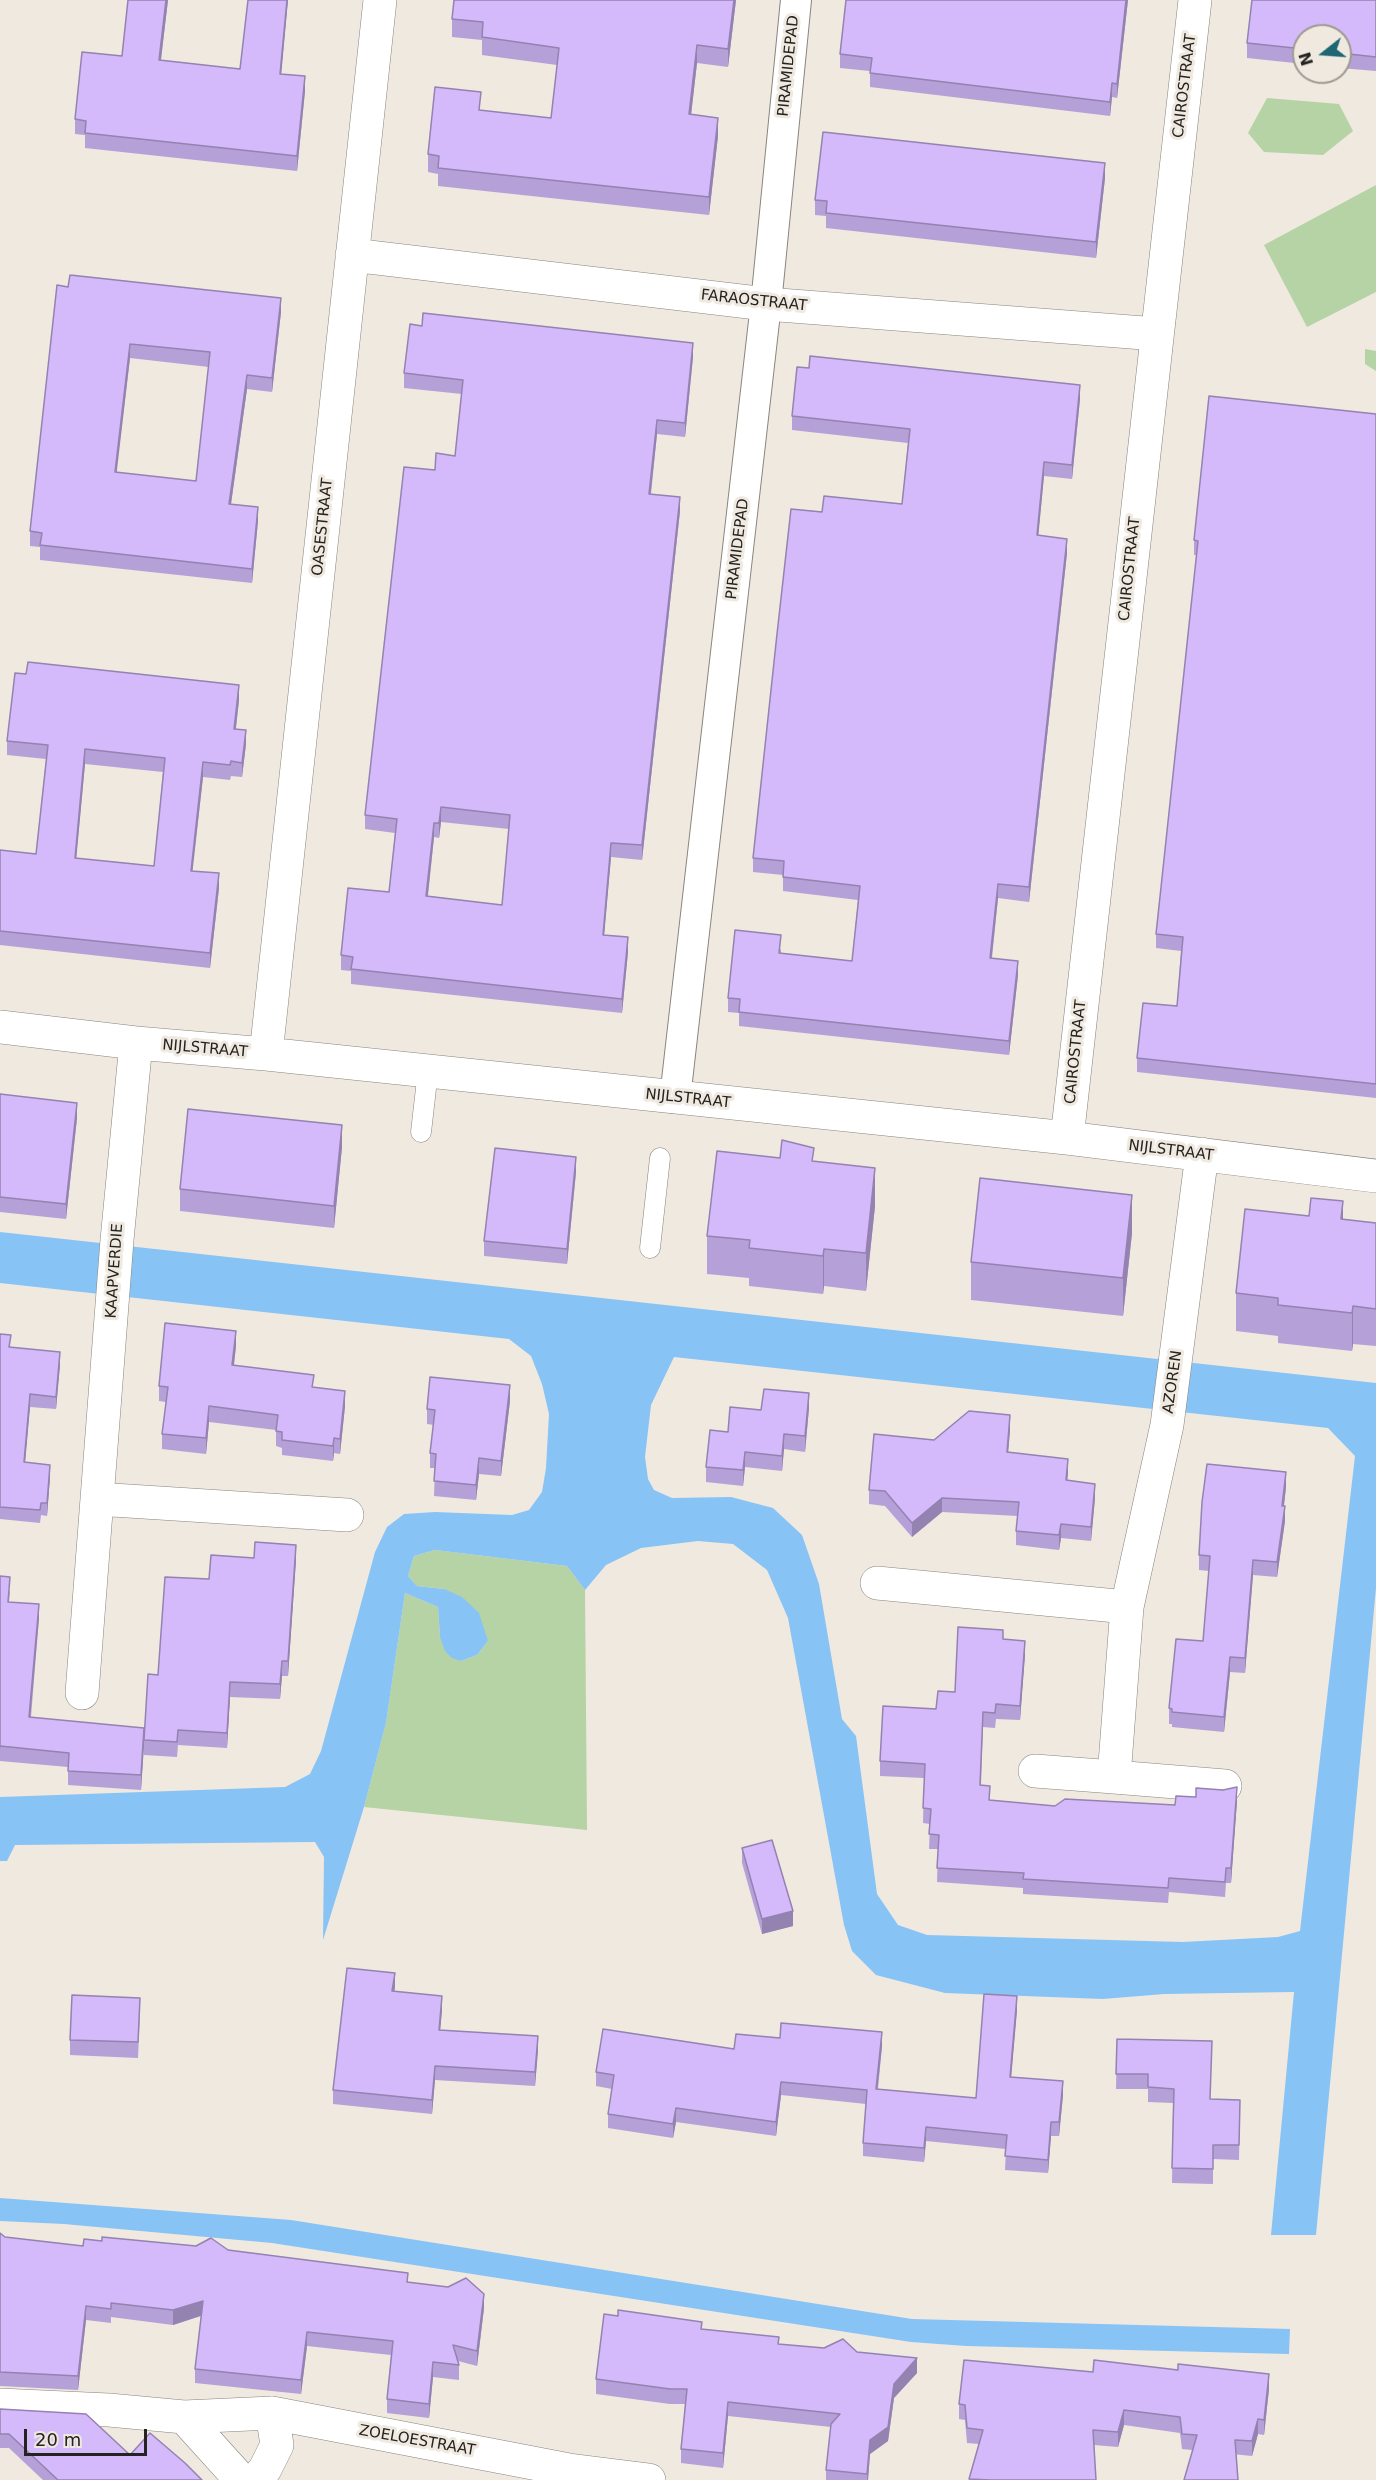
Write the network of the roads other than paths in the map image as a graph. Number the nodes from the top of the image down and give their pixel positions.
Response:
1 (380, 0) edge
2 (796, 0) edge
3 (1195, 0) edge
4 (352, 255) junction
5 (766, 304) junction
6 (1157, 334) junction
7 (0, 1027) edge
8 (136, 1043) junction
9 (266, 1054) junction
10 (428, 1071) junction
11 (675, 1098) junction
12 (421, 1132) dead end
13 (1067, 1138) junction
14 (1202, 1154) junction
15 (660, 1158) dead end
16 (1376, 1176) edge
17 (650, 1248) dead end
18 (97, 1499) junction
19 (347, 1515) dead end
20 (877, 1583) dead end
21 (1127, 1607) junction
22 (82, 1693) dead end
23 (1035, 1771) dead end
24 (1114, 1777) junction
25 (1225, 1786) dead end
26 (0, 2405) edge
27 (272, 2413) junction
28 (184, 2417) junction
29 (241, 2480) edge
30 (256, 2480) edge
31 (648, 2480) edge

1 - 4 street, OASESTRAAT
2 - 5 street, PIRAMIDEPAD
3 - 6 street, CAIROSTRAAT
4 - 5 street, FARAOSTRAAT
4 - 9 street, OASESTRAAT
5 - 6 street, FARAOSTRAAT
5 - 11 street, PIRAMIDEPAD
6 - 13 street, CAIROSTRAAT
7 - 8 street, NIJLSTRAAT
8 - 9 street, NIJLSTRAAT
8 - 18 street, KAAPVERDIE
9 - 10 street, NIJLSTRAAT
10 - 11 street, NIJLSTRAAT
10 - 12 lane
11 - 13 street, NIJLSTRAAT
13 - 14 street, NIJLSTRAAT
14 - 16 street, NIJLSTRAAT
14 - 21 street, AZOREN
15 - 17 lane
18 - 19 street
18 - 22 street, KAAPVERDIE
20 - 21 street
21 - 24 street, AZOREN
23 - 24 street
24 - 25 street
26 - 28 street, ZOELOESTRAAT
27 - 28 street, ZOELOESTRAAT
27 - 30 street
27 - 31 street, ZOELOESTRAAT
28 - 29 street

